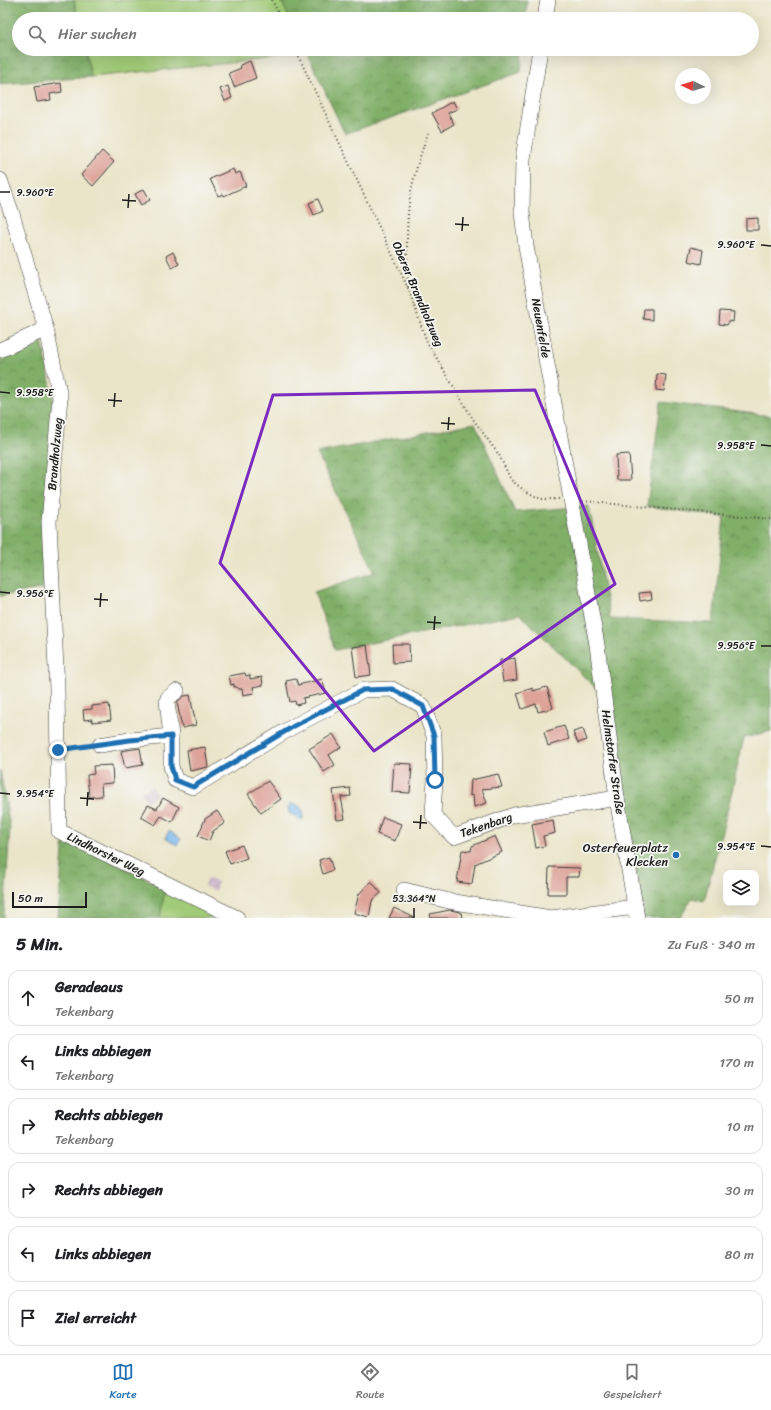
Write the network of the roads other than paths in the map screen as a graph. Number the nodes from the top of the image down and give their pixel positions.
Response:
1 (548, 0) edge
2 (546, 12) edge
3 (539, 56) edge
4 (0, 180) edge
5 (46, 329) junction
6 (0, 350) edge
7 (590, 606) joint
8 (57, 689) joint
9 (177, 691) dead end
10 (171, 736) junction
11 (100, 745) road end
12 (617, 798) junction
13 (404, 890) dead end
14 (636, 912) edge
15 (236, 918) edge

1 - 2 street
3 - 7 street, Neuenfelde
4 - 5 street, Brandholzweg
5 - 6 street
5 - 8 street, Brandholzweg
7 - 12 street, Helmstorfer Straße
8 - 15 street, Lindhorster Weg
9 - 10 street
10 - 11 street
10 - 12 street, Tekenbarg
12 - 14 street, Helmstorfer Straße
13 - 14 street

